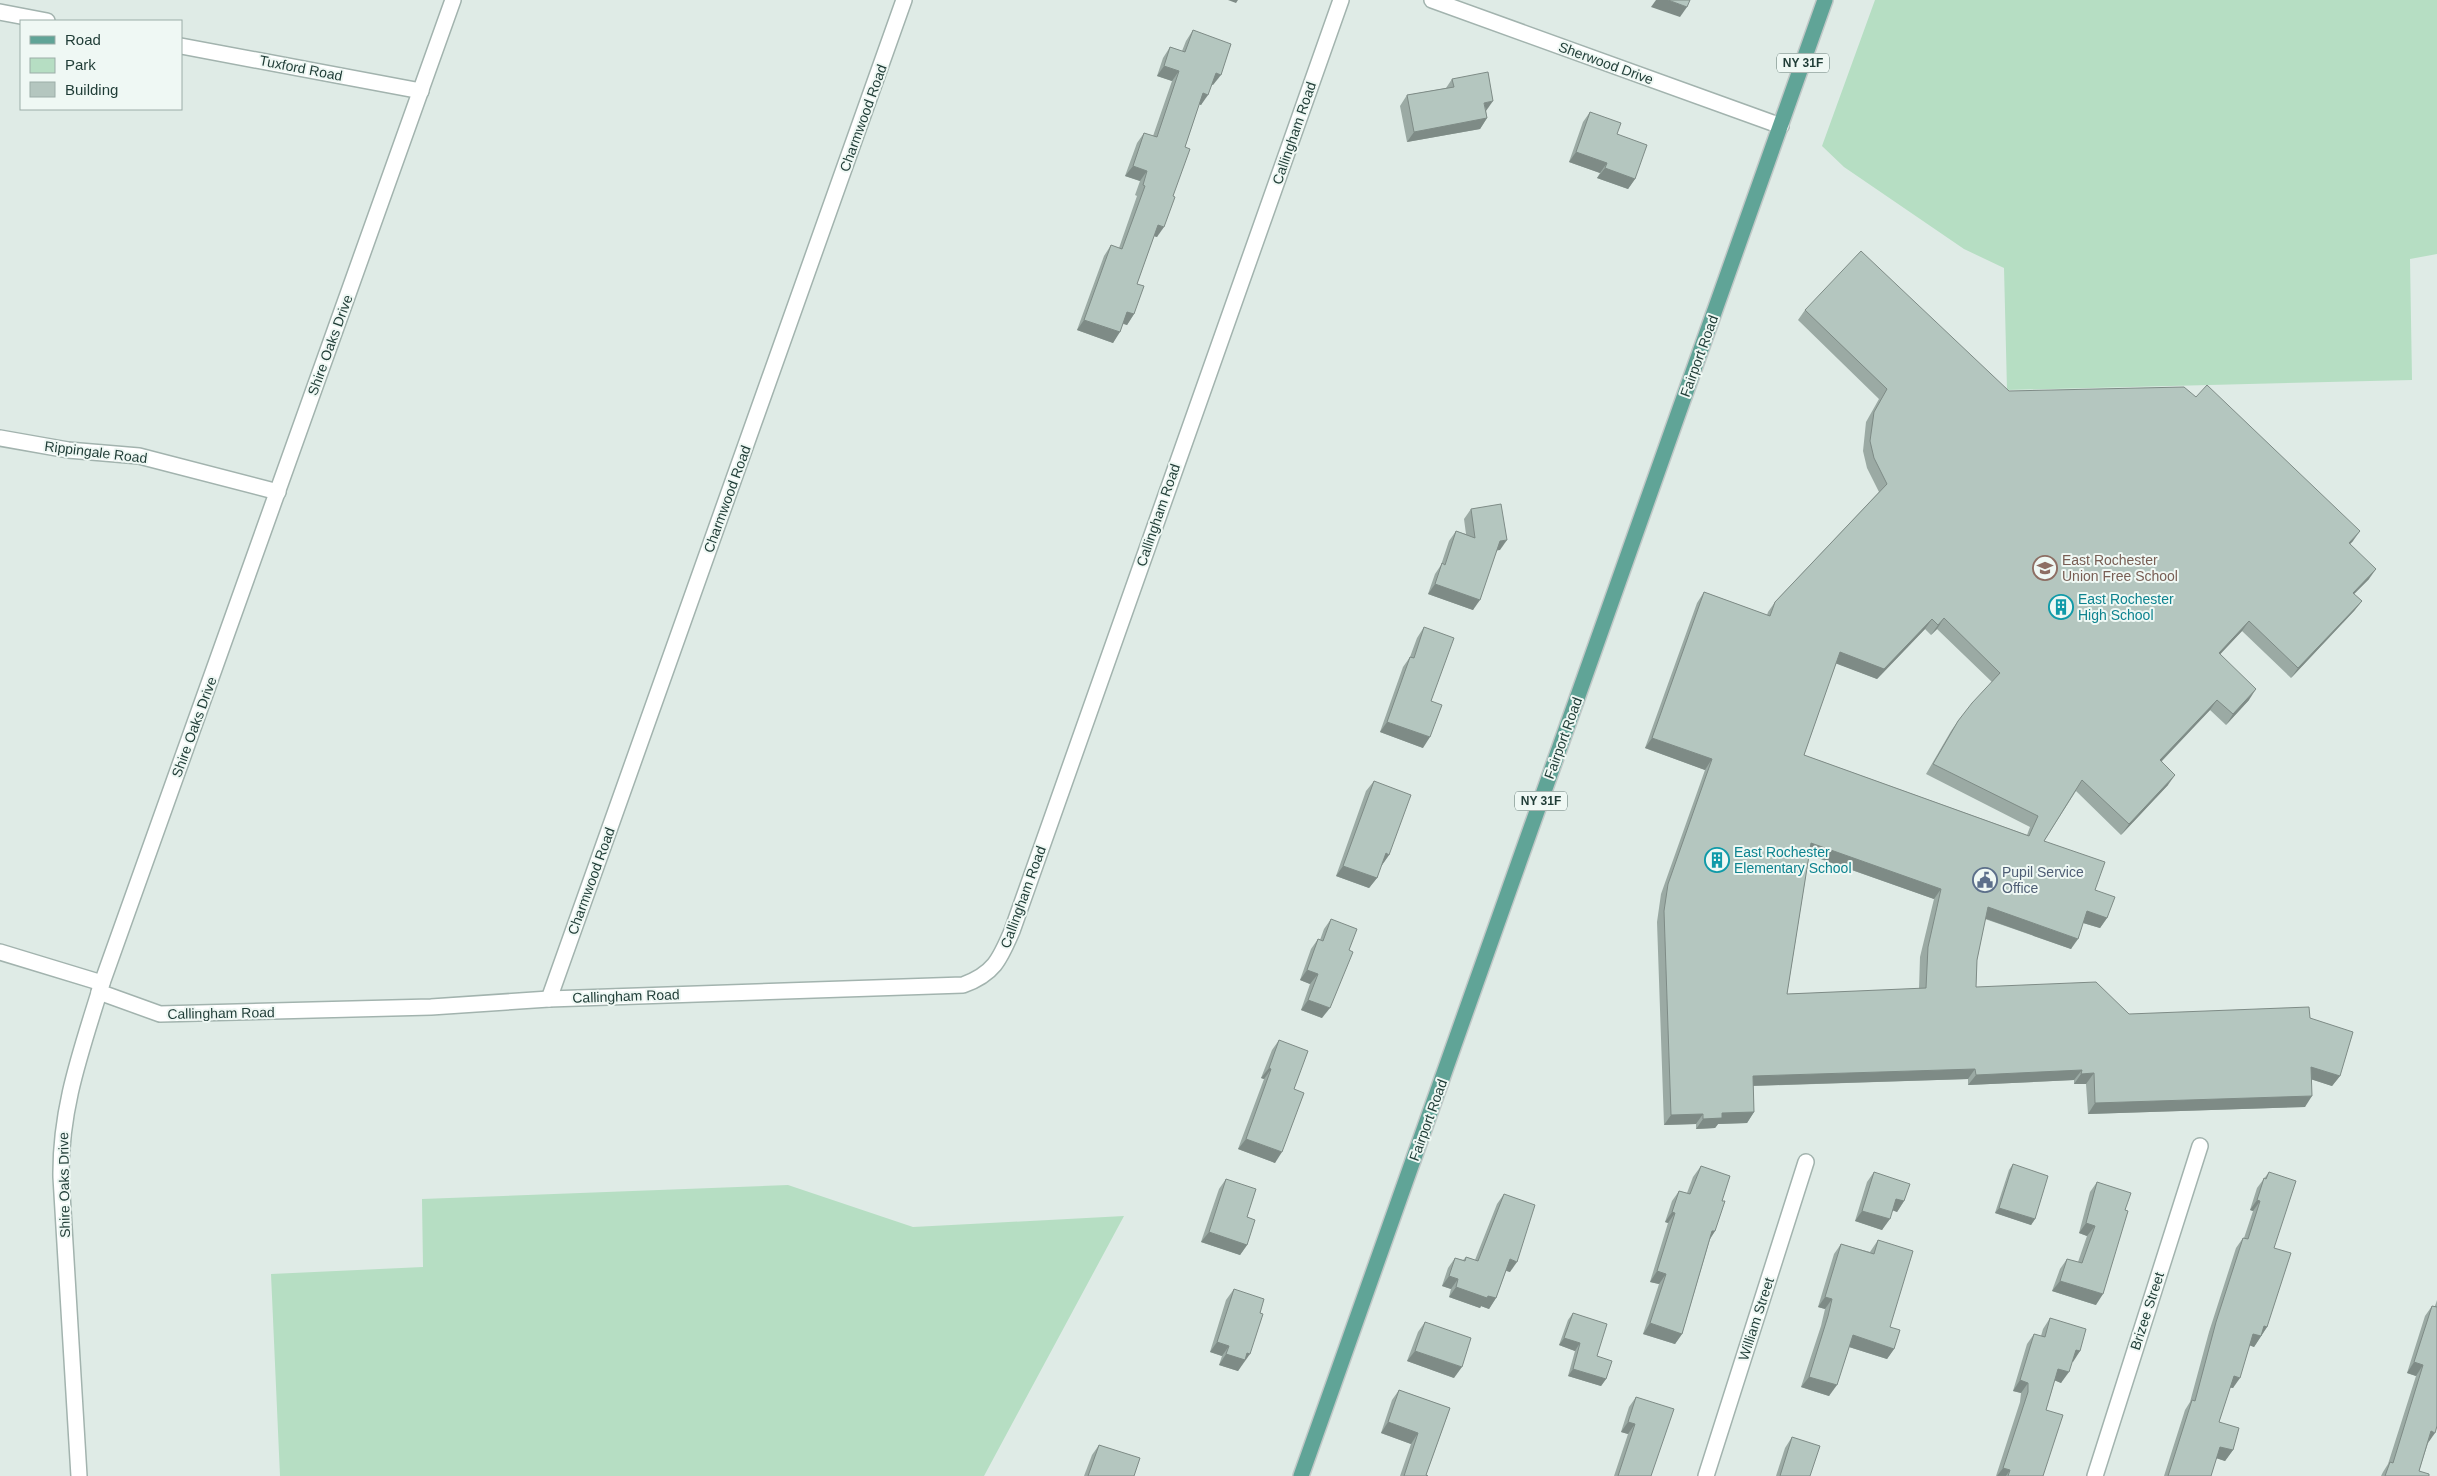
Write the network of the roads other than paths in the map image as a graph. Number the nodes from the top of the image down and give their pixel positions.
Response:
1 (453, 0) edge
2 (904, 0) edge
3 (1341, 0) edge
4 (1432, 0) edge
5 (1825, 0) edge
6 (0, 12) edge
7 (42, 20) edge
8 (182, 46) edge
9 (421, 91) junction
10 (1781, 126) junction
11 (0, 438) edge
12 (278, 492) junction
13 (0, 952) edge
14 (100, 988) junction
15 (549, 999) junction
16 (2200, 1146) dead end
17 (1806, 1162) dead end
18 (79, 1476) edge
19 (1301, 1476) edge
20 (1706, 1476) edge
21 (2095, 1476) edge

1 - 9 street, Shire Oaks Drive
2 - 15 street, Charmwood Road
3 - 15 street, Callingham Road
4 - 10 street, Sherwood Drive
5 - 10 main road, Fairport Road / NY 31F
6 - 7 street
8 - 9 street, Tuxford Road
9 - 12 street, Shire Oaks Drive
10 - 19 main road, Fairport Road / NY 31F
11 - 12 street, Rippingale Road
12 - 14 street, Shire Oaks Drive
13 - 14 street, Callingham Road
14 - 15 street, Callingham Road
14 - 18 street, Shire Oaks Drive
16 - 21 street, Brizee Street
17 - 20 street, William Street

